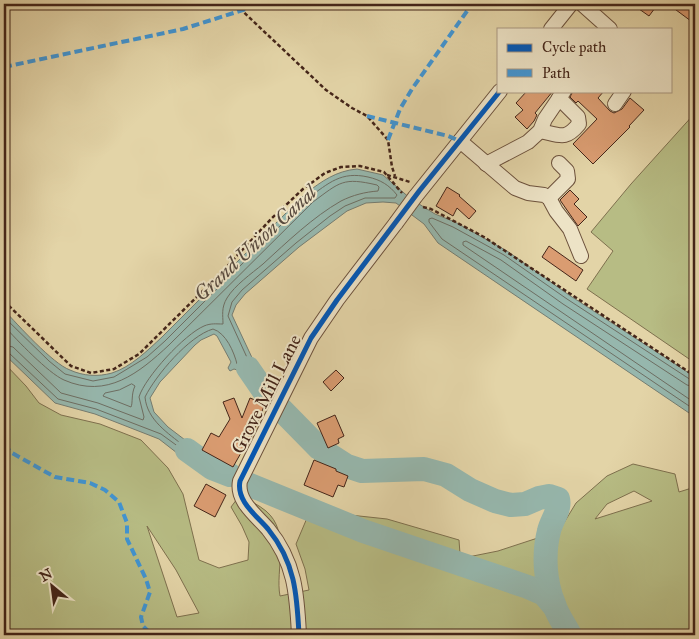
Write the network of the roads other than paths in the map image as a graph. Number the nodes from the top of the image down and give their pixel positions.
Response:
1 (571, 4) edge
2 (582, 4) edge
3 (552, 28) edge
4 (609, 28) edge
5 (499, 92) edge
6 (623, 92) edge
7 (561, 95) edge
8 (614, 104) dead end
9 (540, 131) junction
10 (460, 141) junction
11 (559, 163) dead end
12 (486, 164) junction
13 (549, 198) junction
14 (581, 256) dead end
15 (298, 635) edge

1 - 3 street
2 - 4 street
5 - 10 street, Grove Mill Lane
6 - 8 street
7 - 9 street
7 - 9 street
9 - 12 street
10 - 12 street
10 - 15 street, Grove Mill Lane, bridge
11 - 13 street
12 - 13 street
13 - 14 street

